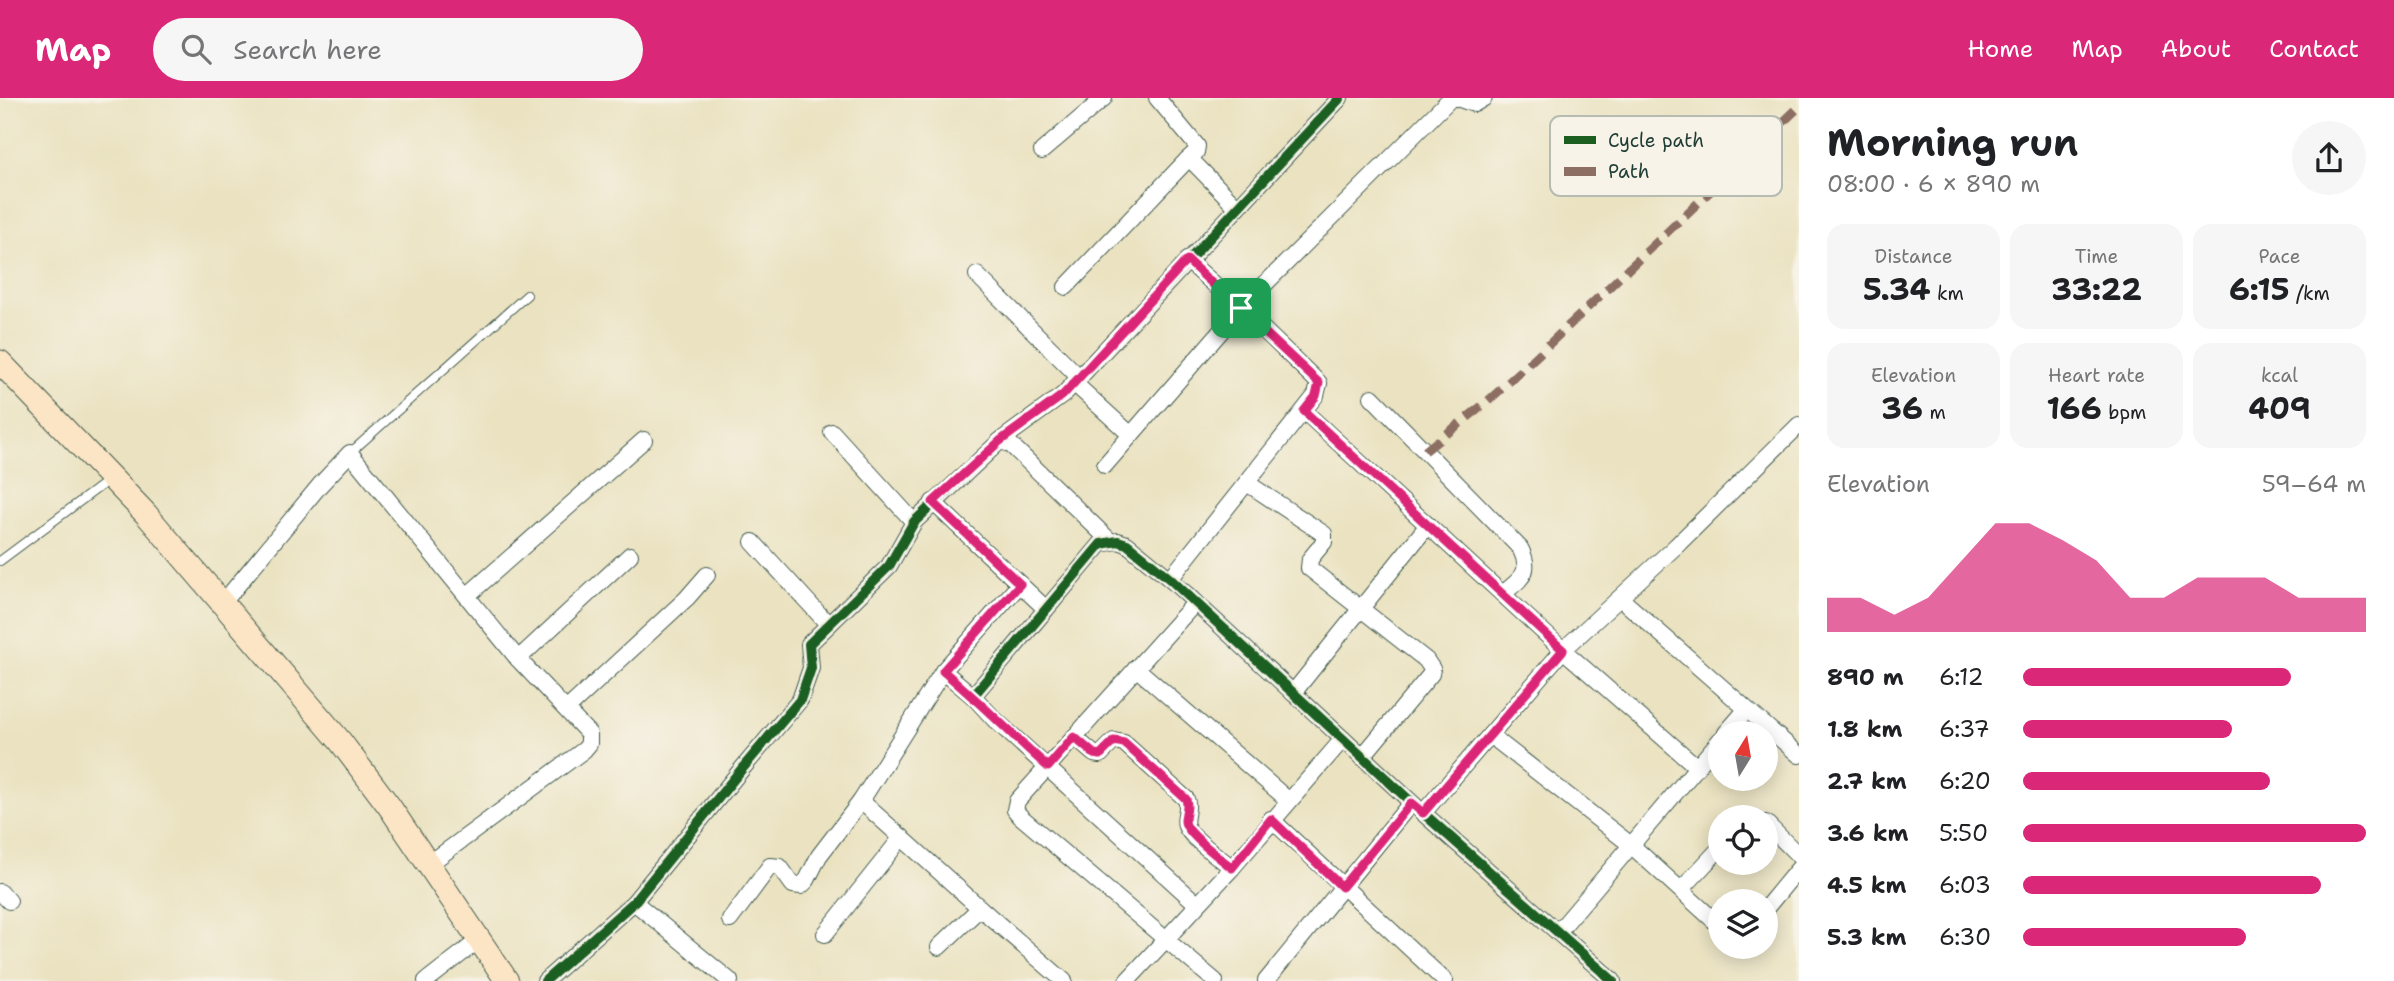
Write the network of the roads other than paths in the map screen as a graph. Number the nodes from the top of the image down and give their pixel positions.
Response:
1 (1104, 98) edge
2 (1157, 98) edge
3 (1340, 98) edge
4 (1451, 98) edge
5 (1457, 98) edge
6 (1484, 98) edge
7 (1042, 151) dead end
8 (1187, 160) junction
9 (1237, 207) junction
10 (1187, 260) junction
11 (977, 275) dead end
12 (1066, 287) dead end
13 (527, 295) dead end
14 (1241, 308) junction
15 (0, 362) edge
16 (1077, 380) junction
17 (1372, 397) dead end
18 (1304, 411) junction
19 (1799, 425) edge
20 (832, 432) dead end
21 (1131, 435) junction
22 (643, 440) dead end
23 (1000, 441) junction
24 (350, 453) junction
25 (1105, 465) dead end
26 (113, 477) junction
27 (1247, 483) junction
28 (933, 502) junction
29 (914, 522) junction
30 (1428, 525) junction
31 (1110, 541) junction
32 (753, 542) dead end
33 (631, 555) dead end
34 (0, 561) edge
35 (708, 575) dead end
36 (1170, 579) junction
37 (1020, 584) junction
38 (1503, 594) junction
39 (468, 595) junction
40 (1620, 598) junction
41 (1195, 603) junction
42 (222, 604) junction
43 (1046, 609) junction
44 (1360, 611) junction
45 (828, 624) junction
46 (1563, 650) junction
47 (518, 659) junction
48 (1136, 668) junction
49 (943, 671) junction
50 (1293, 693) junction
51 (973, 696) junction
52 (567, 709) junction
53 (1746, 710) junction
54 (1736, 721) edge
55 (1490, 735) junction
56 (1074, 737) junction
57 (1343, 739) junction
58 (1708, 754) edge
59 (1799, 755) edge
60 (1362, 757) junction
61 (1048, 767) junction
62 (1697, 767) junction
63 (861, 800) junction
64 (1289, 800) junction
65 (1417, 808) junction
66 (1271, 819) junction
67 (1778, 835) edge
68 (902, 837) junction
69 (1631, 845) junction
70 (1799, 856) edge
71 (1708, 861) edge
72 (429, 864) junction
73 (1232, 868) junction
74 (1799, 868) edge
75 (1342, 887) junction
76 (1681, 890) junction
77 (1778, 893) edge
78 (634, 902) junction
79 (1197, 904) junction
80 (980, 908) junction
81 (1708, 915) edge
82 (730, 920) dead end
83 (1558, 932) junction
84 (825, 934) dead end
85 (1165, 938) junction
86 (479, 940) junction
87 (939, 947) dead end
88 (1439, 979) edge
89 (426, 981) edge
90 (508, 981) edge
91 (545, 981) edge
92 (730, 981) edge
93 (1064, 981) edge
94 (1129, 981) edge
95 (1215, 981) edge
96 (1266, 981) edge
97 (1614, 981) edge

1 - 7 street
2 - 8 street
3 - 9 street
4 - 14 street
5 - 6 street
8 - 9 street
8 - 12 street
9 - 10 street
10 - 14 street
10 - 16 street
11 - 16 street
13 - 24 lane
14 - 18 street
14 - 21 street
15 - 26 main road
16 - 21 street
16 - 23 street
17 - 38 street
18 - 27 street
18 - 30 street
19 - 40 street
20 - 29 street
21 - 25 street
22 - 39 street
23 - 28 street
23 - 31 street
24 - 39 street
24 - 42 street
26 - 34 lane
26 - 42 main road
27 - 36 street
27 - 44 street
28 - 29 street
28 - 37 street
29 - 45 street
30 - 38 street
30 - 44 street
31 - 36 street
31 - 43 street
32 - 45 street
33 - 47 street
35 - 52 street
36 - 41 street
37 - 43 street
37 - 49 street
38 - 46 street
39 - 47 street
40 - 46 street
40 - 53 street
41 - 48 street
41 - 50 street
42 - 72 main road
43 - 51 street
44 - 50 street
44 - 60 street
45 - 78 street
46 - 55 street
46 - 62 street
47 - 52 street
48 - 56 street
48 - 64 street
49 - 51 street
49 - 63 street
50 - 57 street
51 - 61 street
52 - 72 street
53 - 54 street
53 - 59 street
55 - 65 street
55 - 69 street
56 - 61 street
56 - 73 street
57 - 60 street
57 - 64 street
58 - 62 street
60 - 65 street
61 - 79 street
61 - 85 street
62 - 69 street
63 - 68 street
63 - 82 street
64 - 66 street
65 - 75 street
65 - 83 street
66 - 73 street
66 - 75 street
67 - 70 street
68 - 80 street
68 - 84 street
69 - 76 street
69 - 83 street
71 - 76 street
72 - 86 main road
73 - 79 street
74 - 77 street
75 - 88 street
75 - 96 street
76 - 81 street
78 - 91 street
78 - 92 street
79 - 85 street
80 - 87 street
80 - 93 street
83 - 97 street
85 - 94 street
85 - 95 street
86 - 89 street
86 - 90 main road

